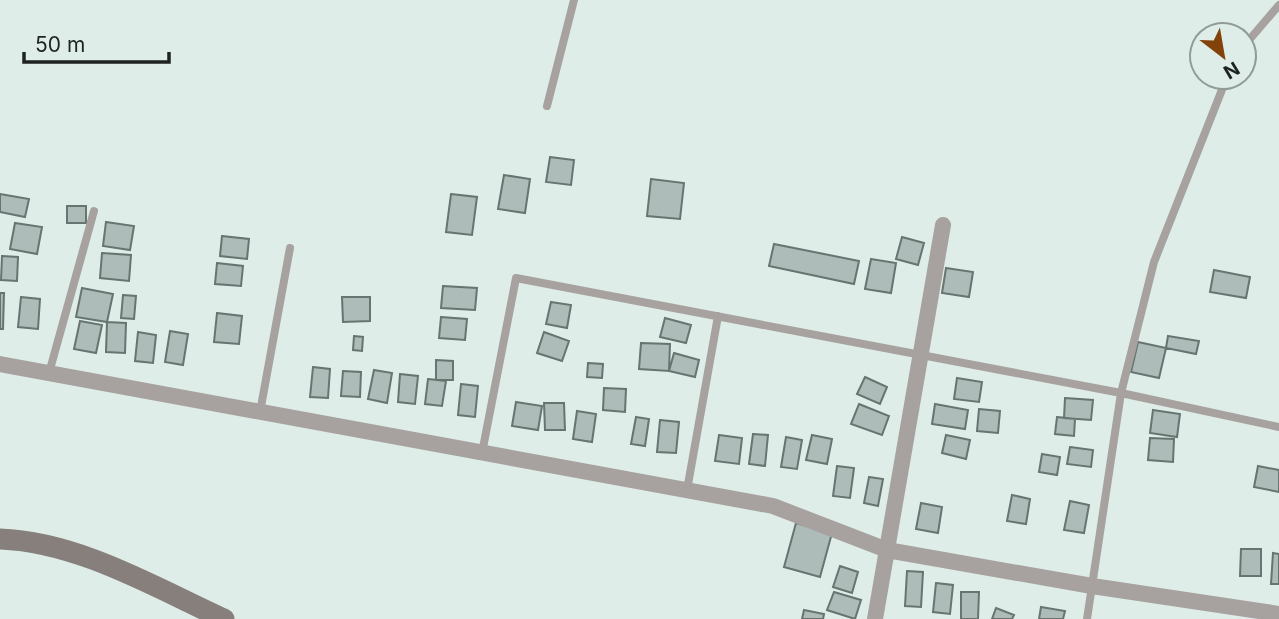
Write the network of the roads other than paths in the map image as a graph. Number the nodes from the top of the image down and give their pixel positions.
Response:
1 (574, 0) edge
2 (1279, 5) edge
3 (1258, 30) edge
4 (1221, 91) edge
5 (547, 106) dead end
6 (94, 211) dead end
7 (943, 225) dead end
8 (290, 248) dead end
9 (718, 316) junction
10 (921, 355) junction
11 (0, 364) edge
12 (49, 373) junction
13 (1121, 393) junction
14 (260, 412) junction
15 (1279, 427) edge
16 (482, 453) junction
17 (687, 490) junction
18 (0, 527) edge
19 (0, 539) edge
20 (28, 540) junction
21 (887, 550) junction
22 (1092, 586) junction
23 (1279, 614) edge
24 (224, 619) edge
25 (875, 619) edge
26 (1087, 619) edge

1 - 5 lane
2 - 3 lane
4 - 13 lane
6 - 12 lane
7 - 10 street
8 - 14 lane
9 - 10 lane
9 - 16 lane
9 - 17 lane
10 - 13 lane
10 - 21 street
11 - 12 street
12 - 14 street
13 - 15 lane
13 - 22 lane
14 - 16 street
16 - 17 street
17 - 21 street
18 - 20 main road
19 - 20 main road
20 - 24 main road
21 - 22 street
21 - 25 street
22 - 23 street
22 - 26 lane

